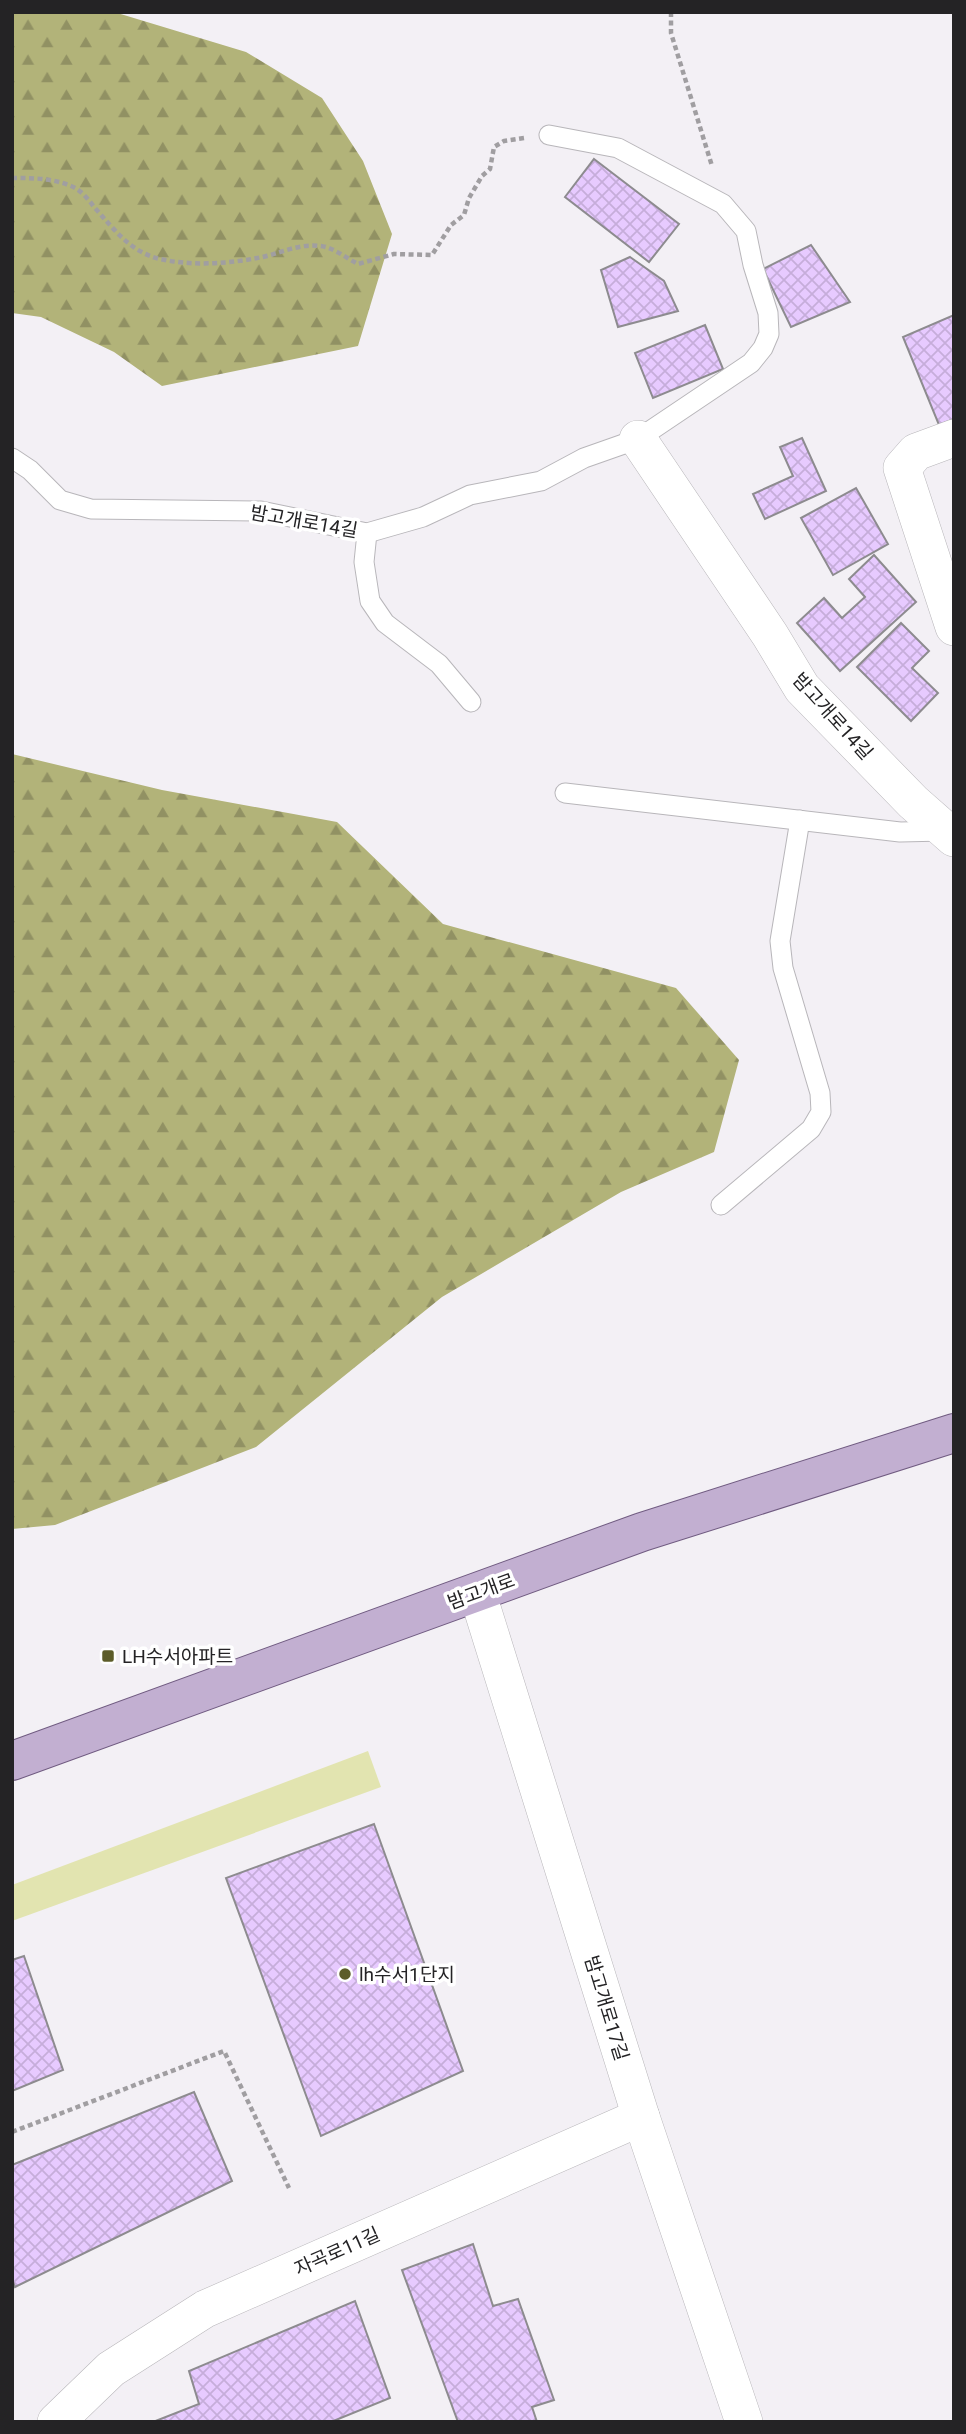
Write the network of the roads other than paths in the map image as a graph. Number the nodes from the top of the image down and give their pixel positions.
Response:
1 (549, 135) road end
2 (954, 438) edge
3 (638, 439) junction
4 (12, 458) edge
5 (367, 533) junction
6 (954, 627) edge
7 (471, 702) dead end
8 (565, 793) dead end
9 (800, 820) junction
10 (950, 835) edge
11 (721, 1205) dead end
12 (954, 1433) edge
13 (477, 1592) junction
14 (12, 1761) edge
15 (641, 2117) junction
16 (56, 2422) edge
17 (744, 2422) edge

1 - 3 lane, 밤고개로14길
2 - 6 street
3 - 5 lane, 밤고개로14길
3 - 10 street, 밤고개로14길
4 - 5 lane, 밤고개로14길
5 - 7 lane
8 - 9 lane
9 - 10 lane
9 - 11 lane
12 - 13 main road, 밤고개로
13 - 14 main road, 밤고개로
13 - 15 street, 밤고개로17길
15 - 16 street, 자곡로11길
15 - 17 street, 밤고개로17길

